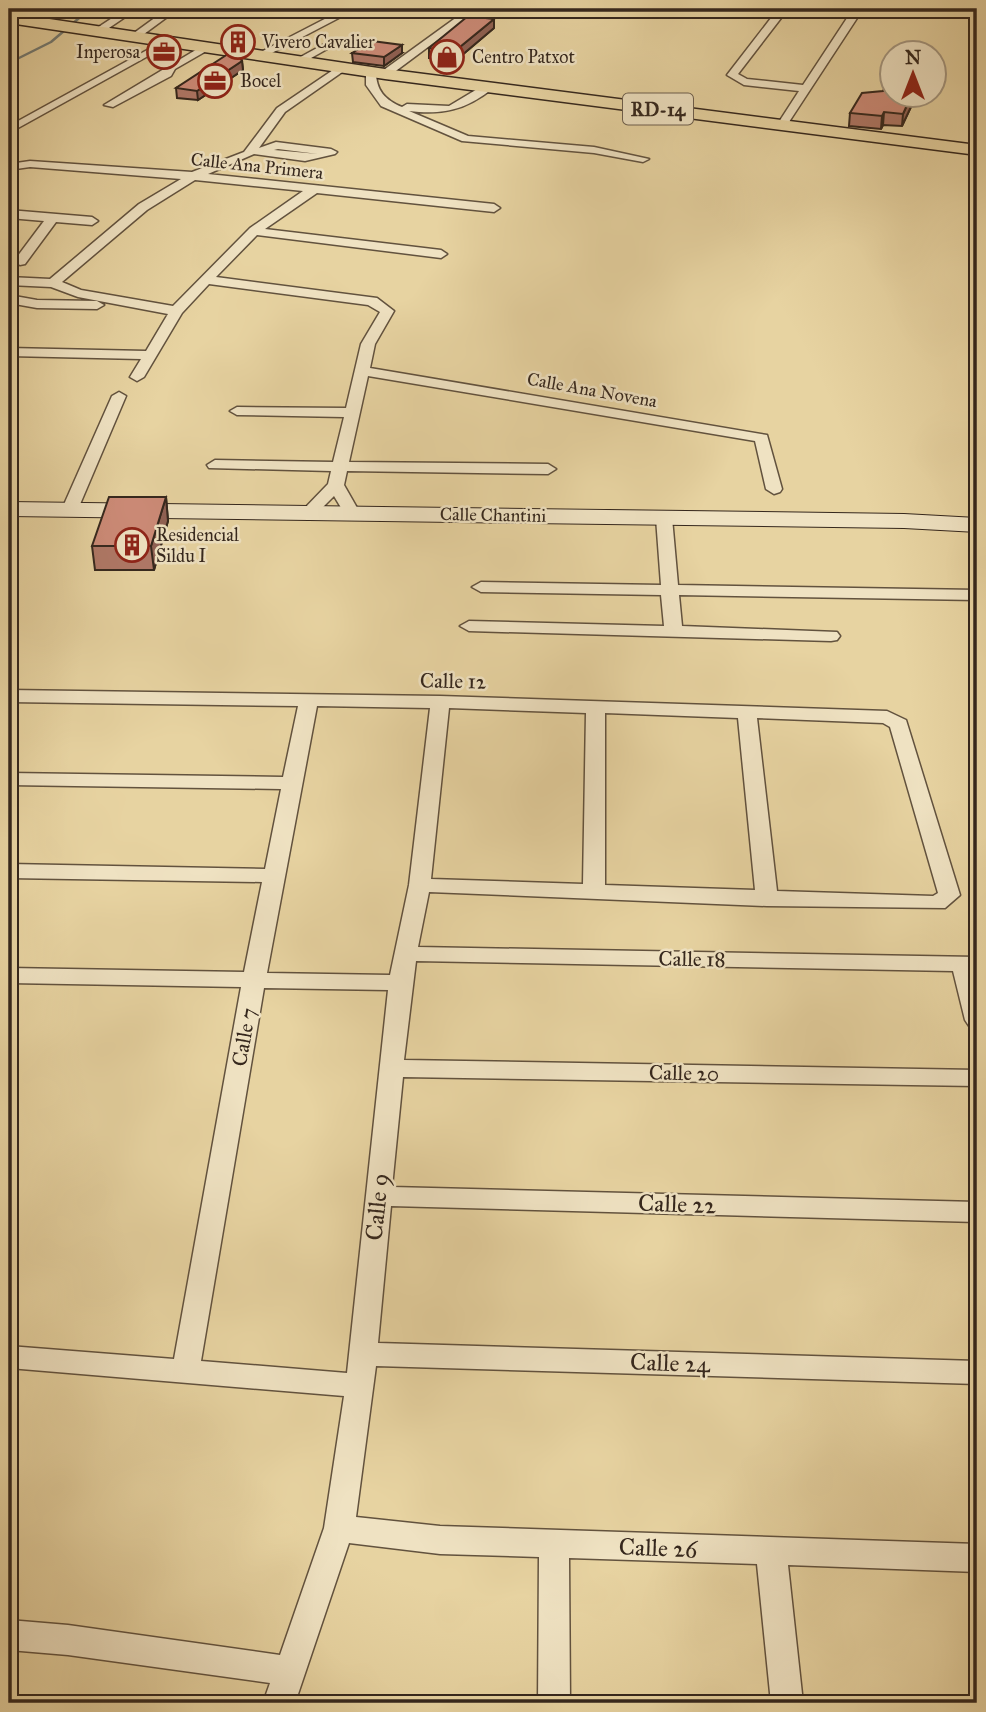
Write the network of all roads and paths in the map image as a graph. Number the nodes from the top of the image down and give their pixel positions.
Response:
1 (132, 9) edge
2 (173, 9) edge
3 (351, 9) edge
4 (474, 9) edge
5 (783, 9) edge
6 (858, 9) edge
7 (963, 9) edge
8 (977, 10) edge
9 (9, 20) edge
10 (93, 31) junction
11 (137, 35) junction
12 (168, 42) junction
13 (331, 44) dead end
14 (203, 50) junction
15 (262, 54) junction
16 (300, 60) junction
17 (340, 67) junction
18 (378, 73) junction
19 (488, 87) junction
20 (808, 97) junction
21 (385, 104) junction
22 (109, 105) dead end
23 (786, 118) junction
24 (9, 130) edge
25 (466, 139) junction
26 (977, 150) edge
27 (483, 151) dead end
28 (255, 152) junction
29 (643, 159) dead end
30 (13, 166) edge
31 (192, 176) junction
32 (279, 185) junction
33 (314, 189) junction
34 (494, 208) dead end
35 (9, 214) edge
36 (52, 218) junction
37 (92, 221) dead end
38 (254, 231) junction
39 (441, 254) dead end
40 (20, 261) dead end
41 (205, 280) junction
42 (9, 281) edge
43 (53, 283) junction
44 (9, 299) edge
45 (122, 301) junction
46 (176, 311) junction
47 (9, 352) edge
48 (149, 355) junction
49 (364, 371) junction
50 (137, 377) dead end
51 (119, 396) dead end
52 (237, 411) dead end
53 (352, 413) junction
54 (215, 465) dead end
55 (341, 467) junction
56 (548, 469) dead end
57 (336, 485) junction
58 (774, 489) dead end
59 (9, 509) edge
60 (70, 509) junction
61 (309, 512) junction
62 (352, 513) junction
63 (664, 518) junction
64 (977, 525) edge
65 (481, 587) dead end
66 (670, 592) junction
67 (977, 596) edge
68 (469, 626) dead end
69 (673, 631) junction
70 (831, 636) dead end
71 (9, 696) edge
72 (308, 702) junction
73 (440, 702) junction
74 (596, 708) junction
75 (747, 713) junction
76 (9, 779) edge
77 (293, 783) junction
78 (9, 871) edge
79 (275, 876) junction
80 (420, 885) junction
81 (594, 893) junction
82 (767, 898) junction
83 (406, 954) junction
84 (970, 964) edge
85 (9, 975) edge
86 (254, 980) junction
87 (400, 983) junction
88 (977, 1020) edge
89 (391, 1068) junction
90 (977, 1078) edge
91 (378, 1196) junction
92 (977, 1212) edge
93 (363, 1354) junction
94 (9, 1357) edge
95 (185, 1373) junction
96 (977, 1373) edge
97 (359, 1386) junction
98 (339, 1528) junction
99 (554, 1545) junction
100 (771, 1552) junction
101 (977, 1558) edge
102 (9, 1635) edge
103 (289, 1671) junction
104 (279, 1703) edge
105 (554, 1703) edge
106 (787, 1703) edge

1 - 10 street
2 - 11 street
3 - 15 street
4 - 18 street
5 - 20 street
6 - 20 street
7 - 8 street
9 - 10 main road, RD-14
10 - 11 main road, RD-14
10 - 12 main road, RD-14
11 - 12 main road, RD-14
12 - 14 main road, RD-14
12 - 15 main road, RD-14
12 - 24 street
13 - 16 street
14 - 17 main road, RD-14
14 - 22 street
15 - 16 main road, RD-14
16 - 17 main road, RD-14
17 - 18 main road, RD-14
17 - 28 street
18 - 19 main road, RD-14
18 - 21 street
19 - 21 street
19 - 23 main road, RD-14
20 - 23 street
21 - 25 street
23 - 26 main road, RD-14
25 - 27 street
25 - 29 street
28 - 31 street
28 - 32 street
30 - 31 street, Calle Ana Primera
31 - 32 street, Calle Ana Primera
31 - 43 street
32 - 33 street, Calle Ana Primera
33 - 34 street, Calle Ana Primera
33 - 38 street
35 - 36 street
36 - 37 street
36 - 40 street
38 - 39 street
38 - 41 street
41 - 46 street
41 - 49 street
42 - 43 street
43 - 45 street
44 - 45 street
45 - 46 street
46 - 48 street
47 - 48 street
48 - 50 street
49 - 53 street
49 - 58 street, Calle Ana Novena
51 - 60 street
52 - 53 street
53 - 55 street
54 - 55 street
55 - 56 street
55 - 57 street
57 - 61 street
57 - 62 street
59 - 60 street, Calle Chantini
60 - 61 street, Calle Chantini
61 - 62 street, Calle Chantini
62 - 63 street, Calle Chantini
63 - 64 street, Calle Chantini
63 - 66 street
65 - 66 street
66 - 67 street
66 - 69 street
68 - 69 street
69 - 70 street
71 - 72 street, Calle 12
72 - 73 street, Calle 12
72 - 77 street, Calle 7
73 - 74 street, Calle 12
73 - 80 street, Calle 9
74 - 75 street, Calle 12
74 - 81 street
75 - 82 street
75 - 82 street, Calle 12
76 - 77 street
77 - 79 street, Calle 7
78 - 79 street
79 - 86 street, Calle 7
80 - 81 street
80 - 83 street, Calle 9
81 - 82 street
83 - 84 street, Calle 18
83 - 87 street, Calle 9
84 - 88 street
85 - 86 street
86 - 87 street
86 - 95 street, Calle 7
87 - 89 street, Calle 9
89 - 90 street, Calle 20
89 - 91 street, Calle 9
91 - 92 street, Calle 22
91 - 93 street, Calle 9
93 - 96 street, Calle 24
93 - 97 street, Calle 9
94 - 95 street
95 - 97 street
97 - 98 street, Calle 9
98 - 99 street, Calle 26
98 - 103 street, Calle 9
99 - 100 street, Calle 26
99 - 105 street
100 - 101 street, Calle 26
100 - 106 street
102 - 103 street
103 - 104 street, Calle 9

